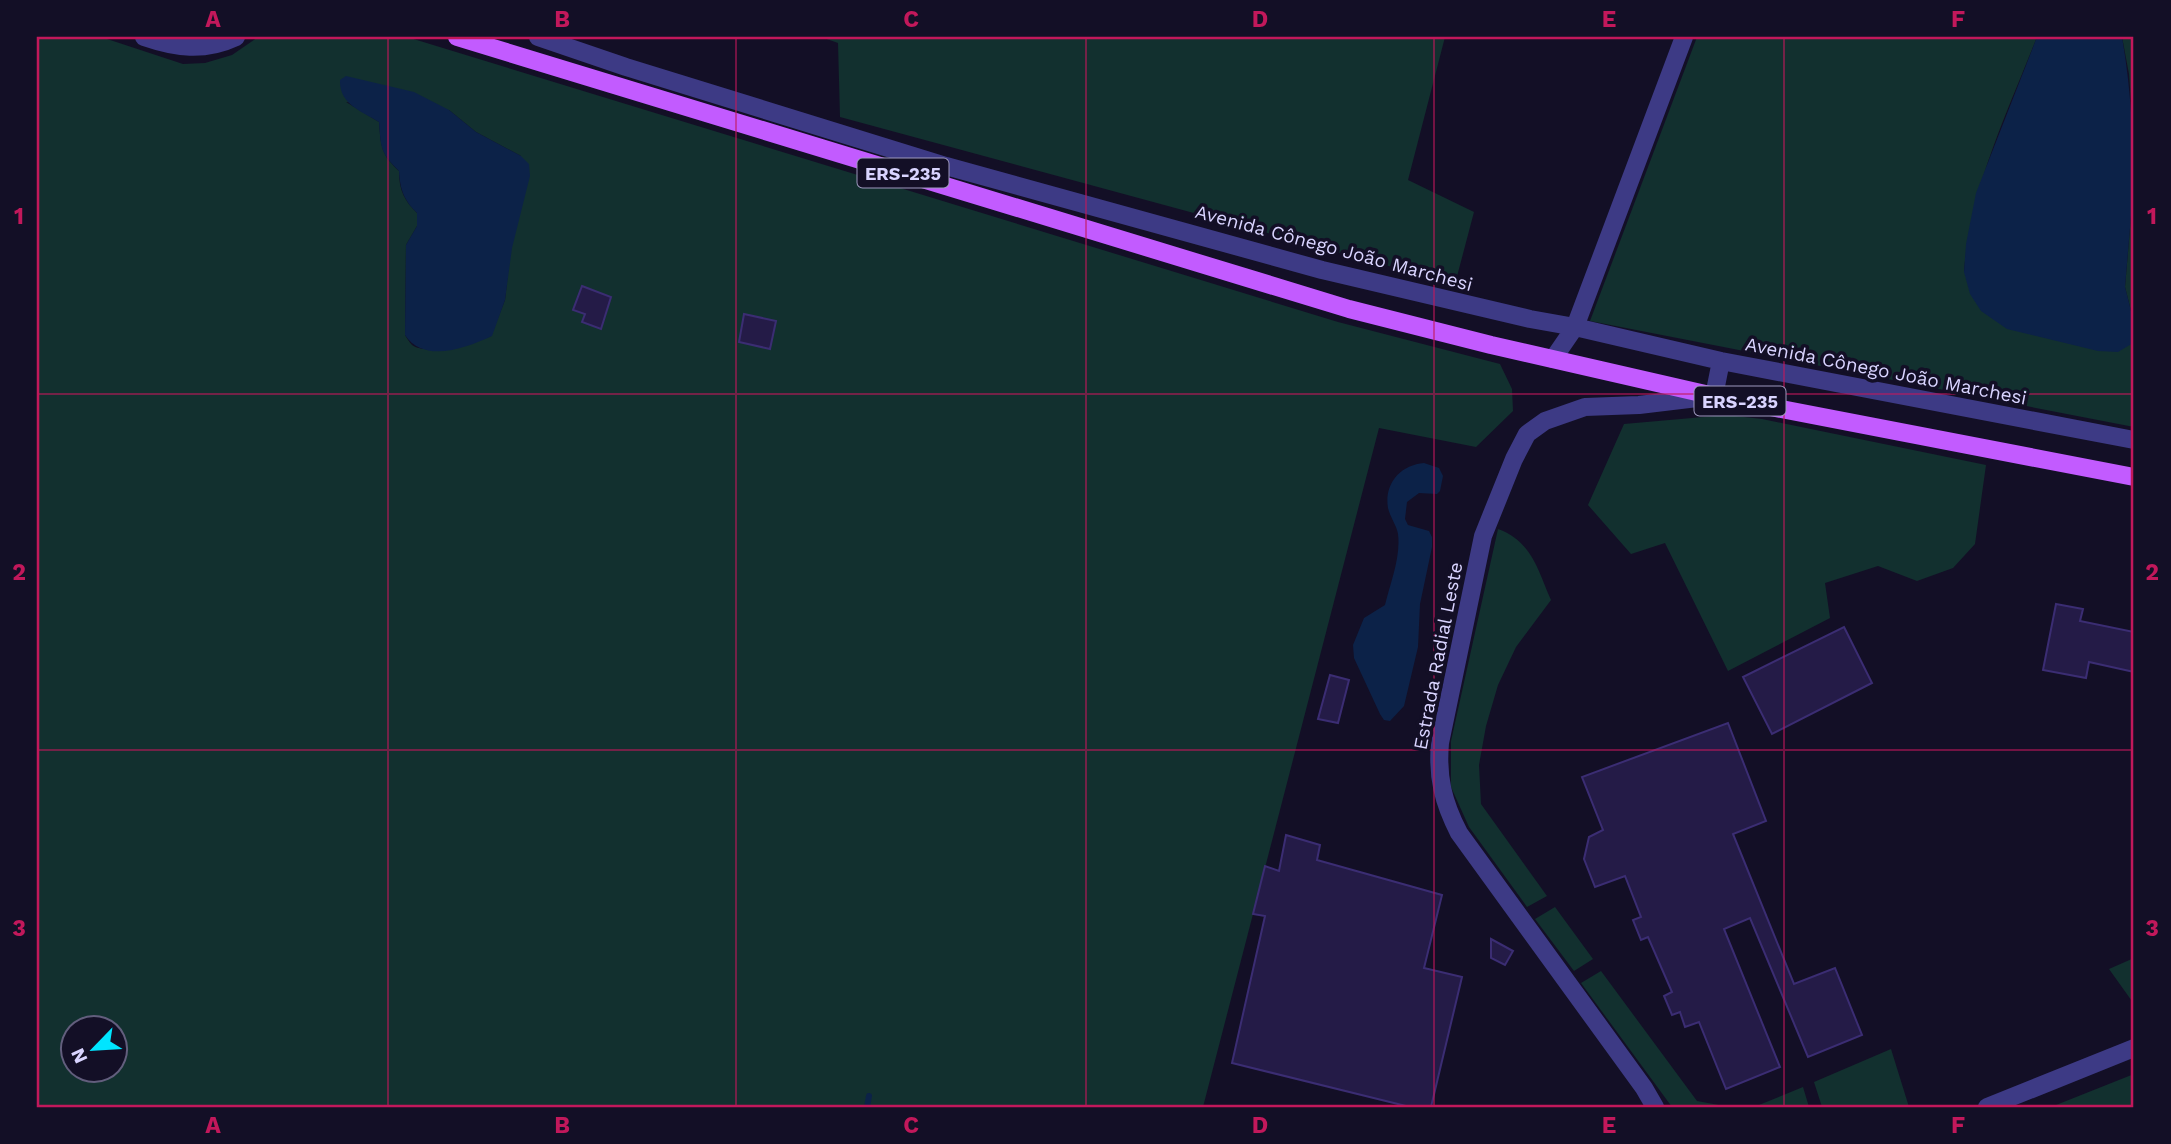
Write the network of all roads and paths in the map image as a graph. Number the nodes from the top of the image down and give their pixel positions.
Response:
1 (144, 37) edge
2 (236, 37) edge
3 (457, 37) edge
4 (538, 37) edge
5 (1684, 37) edge
6 (1575, 327) junction
7 (1553, 359) junction
8 (1721, 361) junction
9 (1714, 396) junction
10 (2134, 440) edge
11 (2134, 477) edge
12 (2134, 1048) edge
13 (1644, 1088) junction
14 (1655, 1107) edge
15 (1661, 1107) edge
16 (1987, 1107) edge

1 - 2 street
3 - 7 main road, ERS-235
4 - 6 street, Avenida Cônego João Marchesi
5 - 6 street
6 - 7 street
6 - 8 street, Avenida Cônego João Marchesi
7 - 9 main road, ERS-235
8 - 9 street
8 - 10 street, Avenida Cônego João Marchesi
9 - 11 main road, ERS-235
9 - 13 street, Estrada Radial Leste
12 - 16 street
13 - 14 street, Estrada Radial Leste
13 - 15 street

